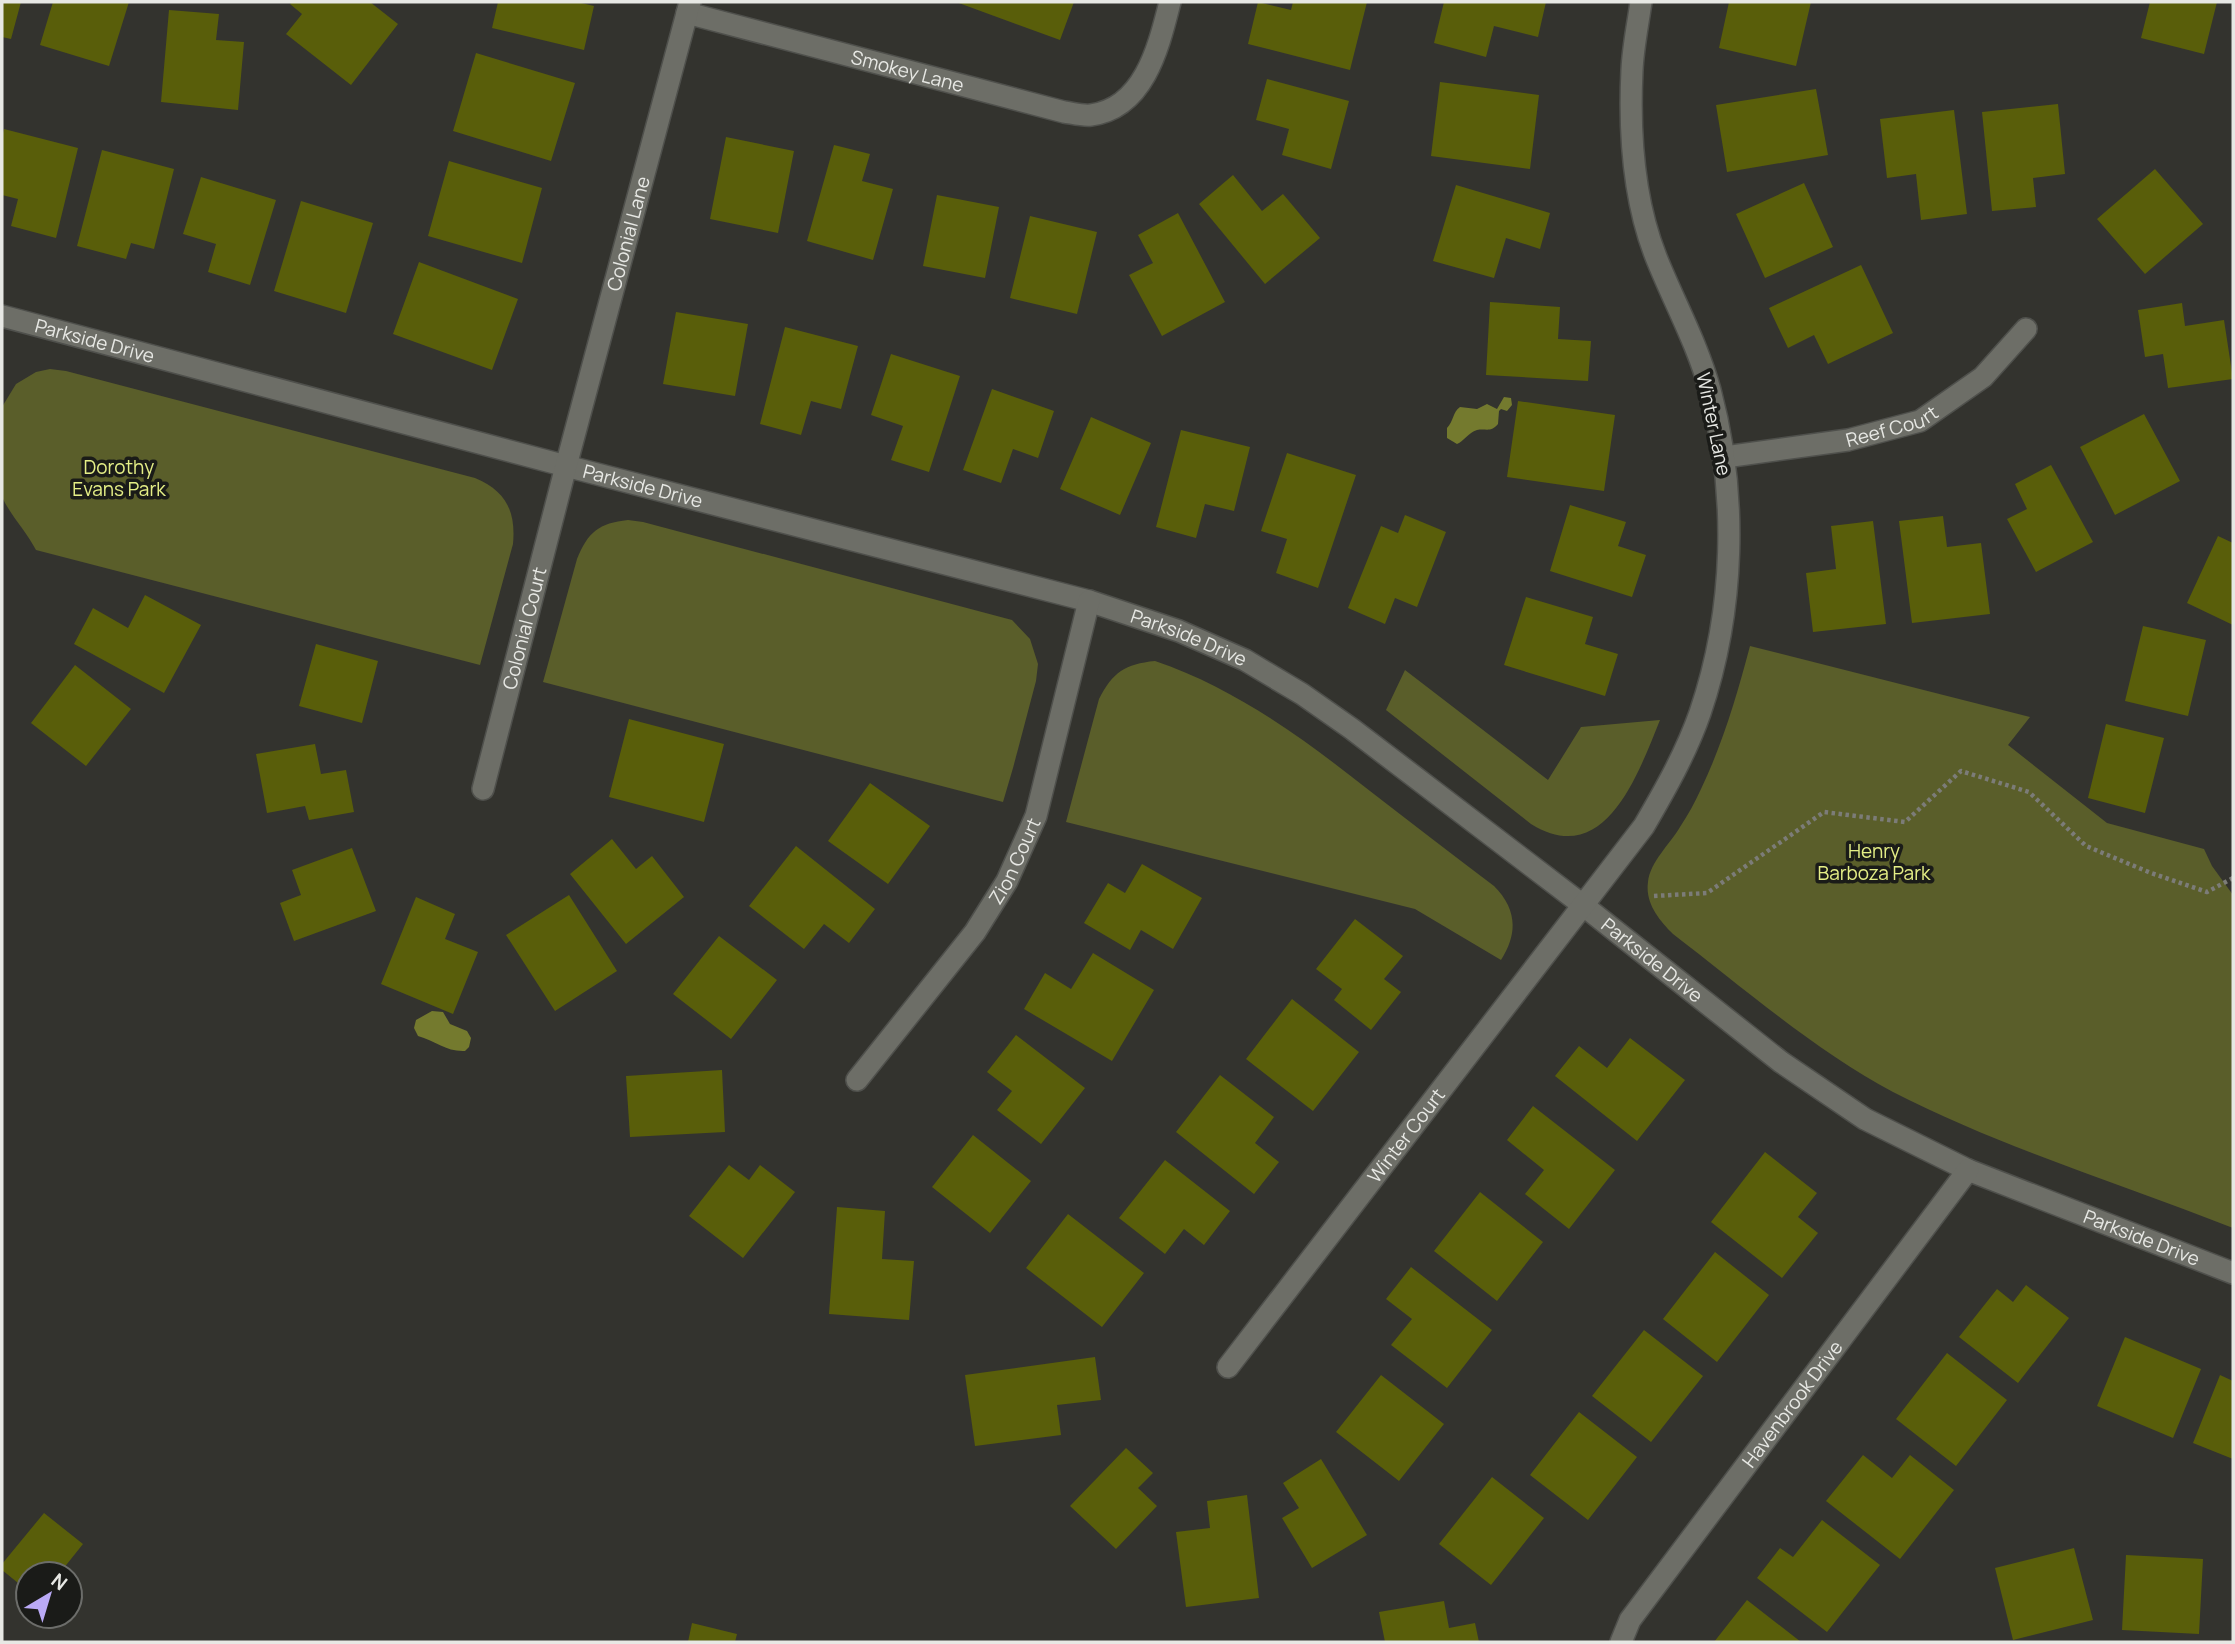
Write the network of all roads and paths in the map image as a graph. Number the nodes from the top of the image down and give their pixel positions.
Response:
1 (1170, 2) edge
2 (1642, 2) edge
3 (688, 7) edge
4 (2, 316) edge
5 (2026, 329) dead end
6 (1725, 457) junction
7 (566, 466) junction
8 (1089, 601) junction
9 (483, 789) dead end
10 (2233, 878) edge
11 (1654, 896) dead end
12 (1584, 906) junction
13 (857, 1080) dead end
14 (1968, 1170) junction
15 (2233, 1273) edge
16 (1228, 1367) dead end
17 (1621, 1642) edge

1 - 3 street, Smokey Lane
2 - 6 street, Winter Lane
3 - 7 street, Colonial Lane
4 - 7 street, Parkside Drive
5 - 6 street, Reef Court
6 - 12 street, Winter Lane
7 - 8 street, Parkside Drive
7 - 9 street, Colonial Court
8 - 12 street, Parkside Drive
8 - 13 street, Zion Court
10 - 11 path
12 - 14 street, Parkside Drive
12 - 16 street, Winter Court
14 - 15 street, Parkside Drive
14 - 17 street, Havenbrook Drive

